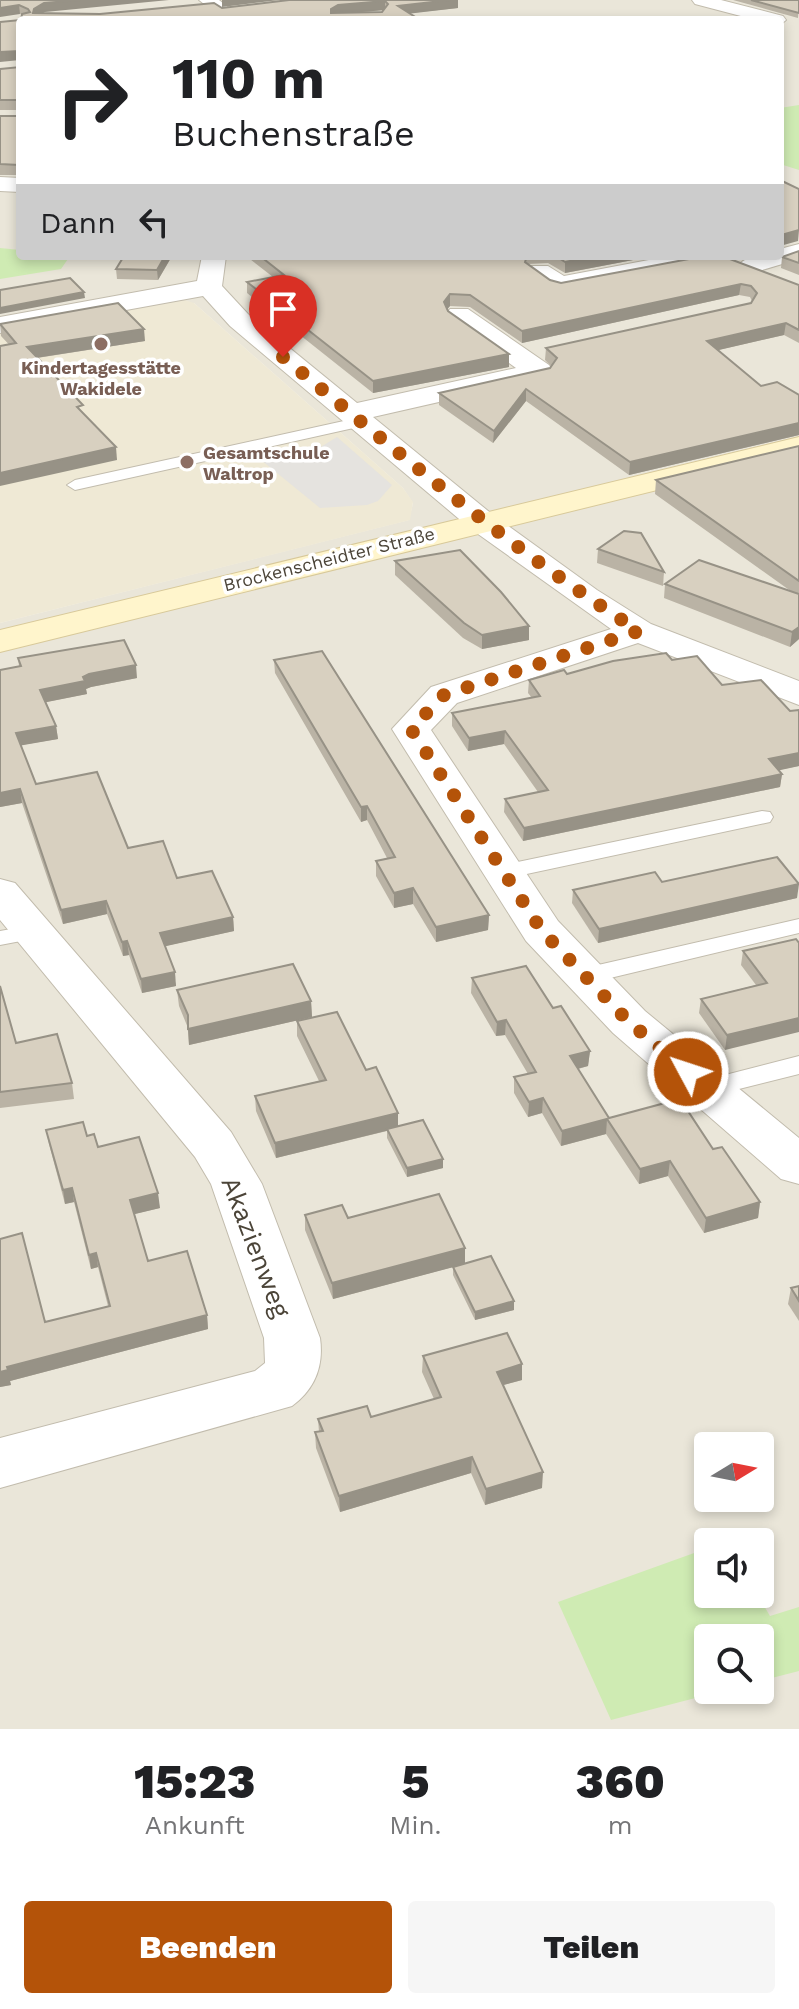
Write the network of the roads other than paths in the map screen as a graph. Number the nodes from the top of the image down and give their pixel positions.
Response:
1 (701, 0) edge
2 (763, 16) edge
3 (213, 260) edge
4 (689, 260) edge
5 (731, 260) edge
6 (771, 260) edge
7 (749, 267) junction
8 (539, 271) edge
9 (786, 282) edge
10 (209, 287) junction
11 (459, 315) edge
12 (0, 325) edge
13 (547, 349) edge
14 (518, 355) junction
15 (356, 417) junction
16 (799, 446) edge
17 (75, 485) dead end
18 (482, 522) junction
19 (639, 631) junction
20 (0, 641) edge
21 (799, 694) edge
22 (762, 817) dead end
23 (503, 872) junction
24 (0, 892) edge
25 (799, 926) edge
26 (17, 935) edge
27 (585, 976) junction
28 (799, 1065) edge
29 (707, 1088) junction
30 (799, 1166) edge
31 (0, 1463) edge

1 - 2 street
3 - 10 street
4 - 8 street
5 - 7 street
6 - 7 street
7 - 9 street
10 - 12 street
10 - 15 street
11 - 14 street
13 - 14 street
14 - 15 street
15 - 17 lane
15 - 18 street
16 - 18 street, Brockenscheidter Straße
18 - 19 street
18 - 20 street, Brockenscheidter Straße
19 - 21 street
19 - 23 street
22 - 23 lane
23 - 27 street
24 - 26 street, Akazienweg
25 - 27 lane
26 - 31 street, Akazienweg
27 - 29 street
28 - 29 lane
29 - 30 street

